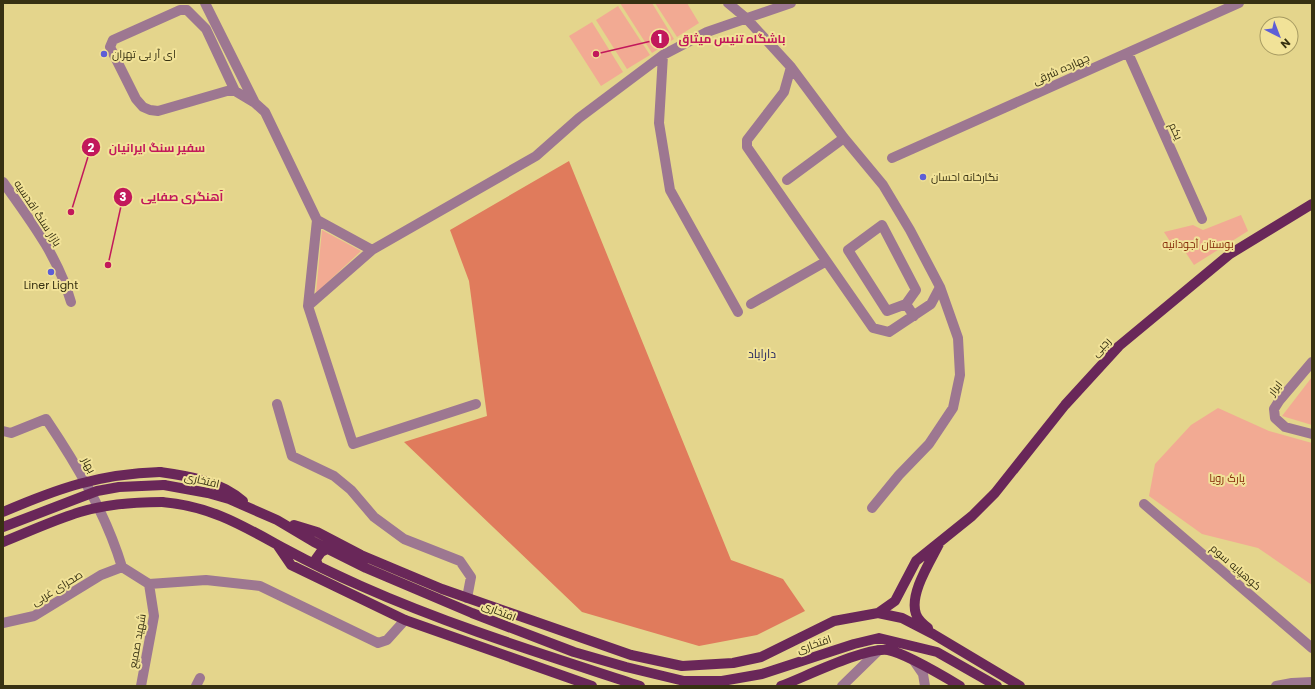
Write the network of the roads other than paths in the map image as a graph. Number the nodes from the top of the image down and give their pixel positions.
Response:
1 (205, 3) edge
2 (728, 3) edge
3 (791, 3) edge
4 (1239, 3) edge
5 (746, 18) junction
6 (1128, 52) junction
7 (663, 55) junction
8 (791, 67) junction
9 (235, 92) junction
10 (255, 103) junction
11 (844, 138) junction
12 (892, 158) dead end
13 (787, 180) dead end
14 (3, 182) edge
15 (1312, 204) edge
16 (1202, 219) dead end
17 (317, 220) junction
18 (372, 250) junction
19 (825, 262) junction
20 (940, 287) junction
21 (71, 302) dead end
22 (751, 304) dead end
23 (906, 304) junction
24 (308, 306) junction
25 (738, 312) dead end
26 (914, 316) junction
27 (1312, 362) edge
28 (277, 404) dead end
29 (476, 404) dead end
30 (3, 431) edge
31 (1312, 434) edge
32 (1144, 504) dead end
33 (252, 508) junction
34 (872, 508) dead end
35 (3, 512) edge
36 (277, 520) junction
37 (3, 527) edge
38 (3, 542) edge
39 (940, 542) junction
40 (276, 544) junction
41 (327, 549) junction
42 (318, 566) junction
43 (122, 567) junction
44 (149, 584) junction
45 (467, 598) junction
46 (878, 613) junction
47 (405, 620) junction
48 (3, 623) edge
49 (933, 634) junction
50 (1312, 648) edge
51 (880, 650) junction
52 (914, 661) junction
53 (1312, 682) edge
54 (953, 685) edge
55 (141, 686) edge
56 (592, 686) edge
57 (640, 686) edge
58 (780, 686) edge
59 (842, 686) edge
60 (925, 686) edge
61 (997, 686) edge
62 (1020, 686) edge
63 (1276, 686) edge

1 - 10 street
2 - 5 street
3 - 5 street
4 - 6 street, چهارده شرقی
5 - 7 street
5 - 8 street
6 - 12 street, چهارده شرقی
6 - 16 street, یکم
7 - 18 street
7 - 25 street
8 - 11 street
8 - 19 street
9 - 9 street
9 - 10 street
10 - 17 street
11 - 13 street
11 - 20 street
14 - 21 street, بازار سنگ اقدسیه
15 - 39 main road, رجبی
17 - 18 street
17 - 24 street
18 - 24 street
19 - 22 street
19 - 26 street
20 - 26 street
20 - 34 street
23 - 23 street
23 - 26 street
24 - 29 street
27 - 31 street, ابرار
28 - 45 street
30 - 43 street, بهار
32 - 50 street, کوهپایه سوم
33 - 35 main road, bridge
33 - 36 main road, افتخاری
33 - 37 main road, افتخاری, bridge
36 - 41 main road, افتخاری
36 - 45 main road
38 - 40 main road, bridge
39 - 46 main road, رجبی
39 - 49 main road, رجبی
40 - 42 main road
40 - 47 main road
41 - 42 main road
41 - 61 main road, افتخاری
42 - 57 main road
43 - 44 street
43 - 48 street, صحرای غربی
44 - 47 street
44 - 55 street, شهید صمیع
45 - 46 main road
46 - 49 main road
47 - 56 main road
49 - 62 main road
51 - 52 main road
51 - 58 main road
51 - 59 street
52 - 54 main road
52 - 60 street
53 - 63 street

